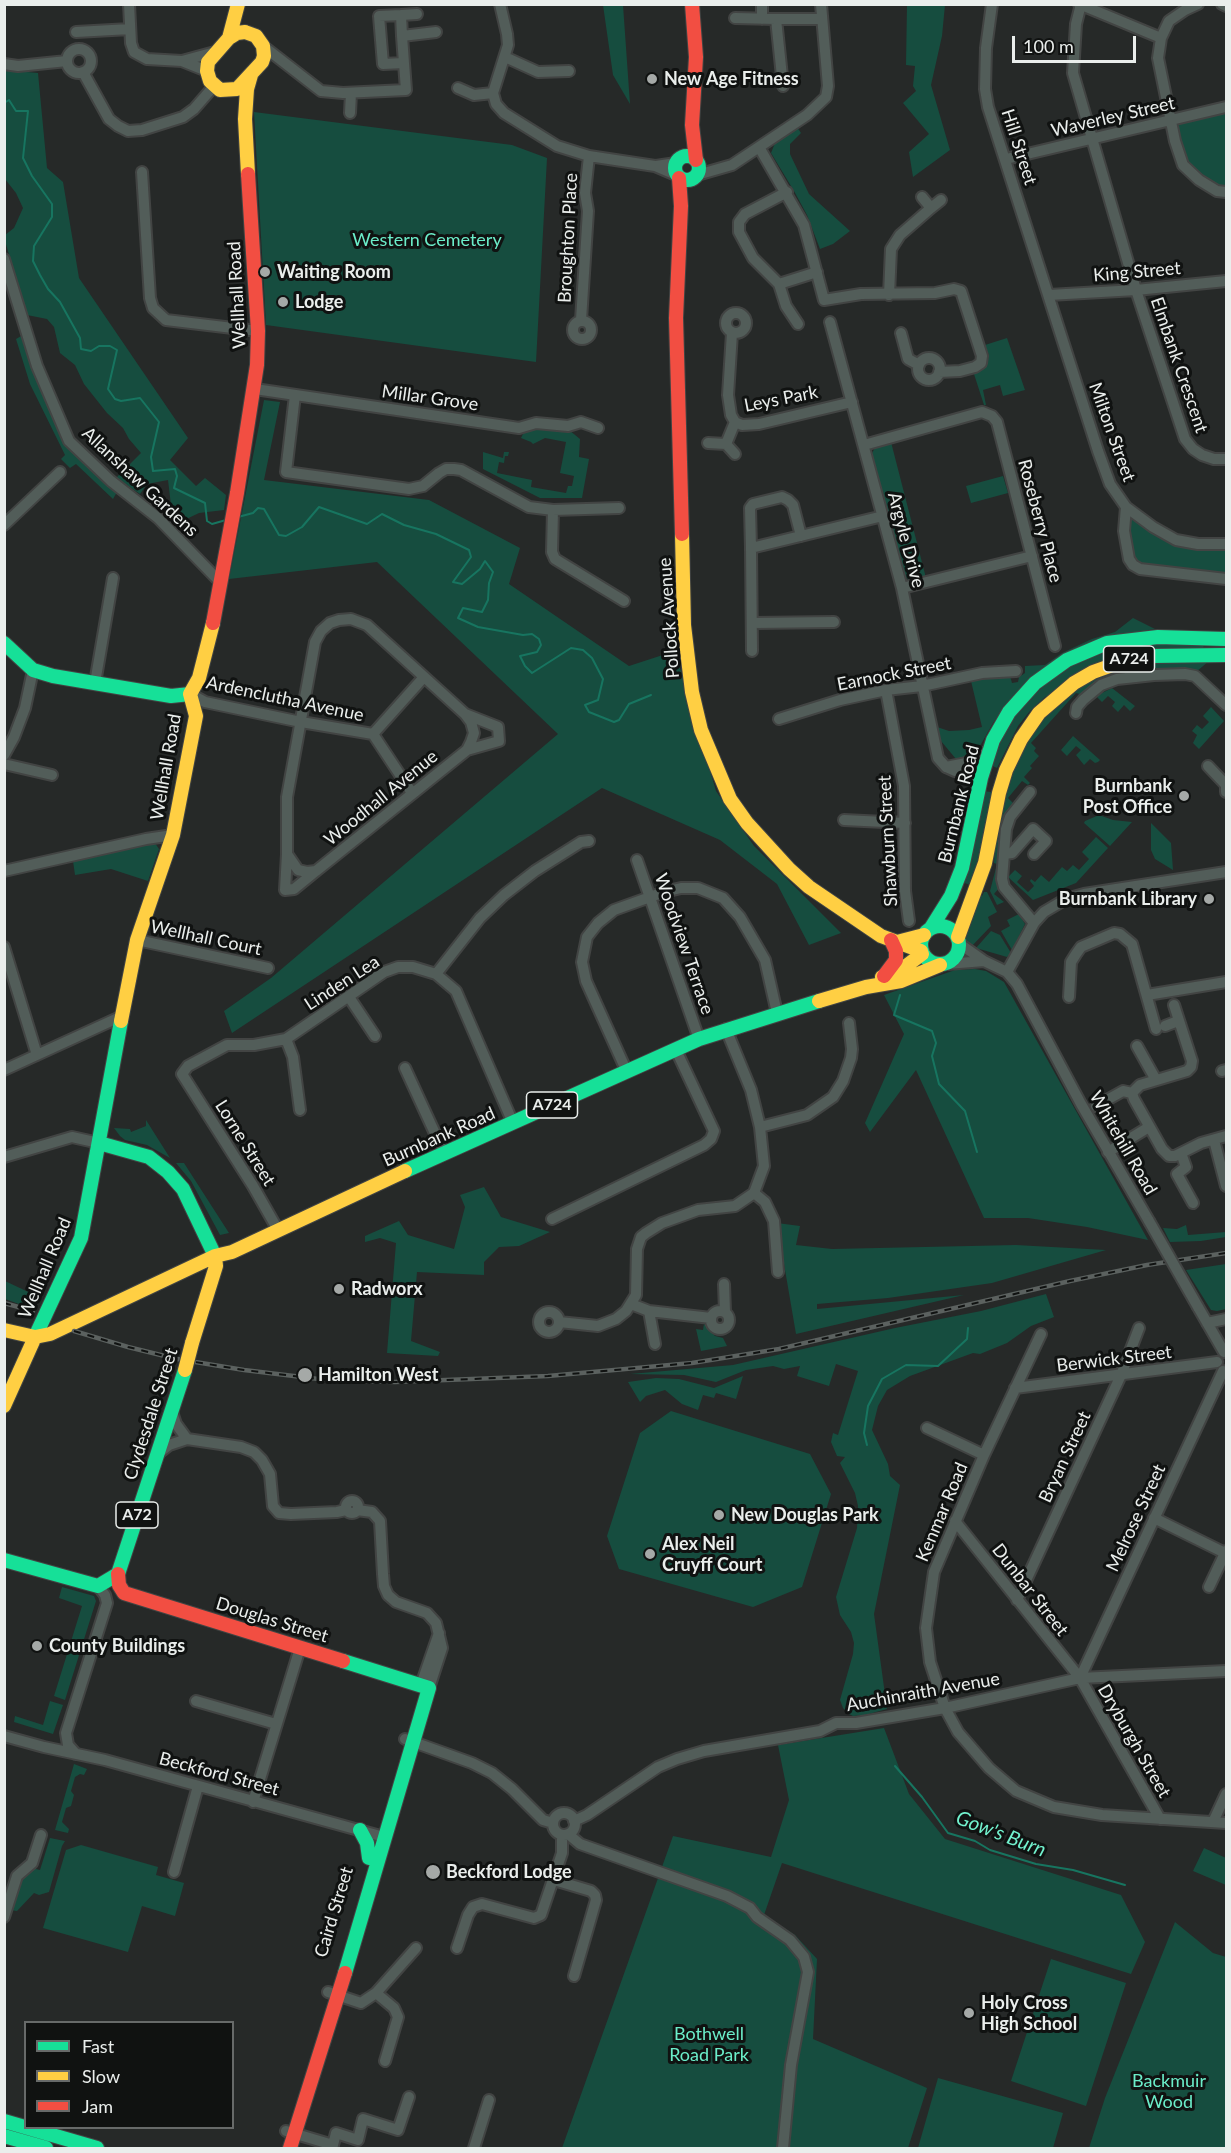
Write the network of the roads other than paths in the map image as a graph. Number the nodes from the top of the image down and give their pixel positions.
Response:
1 (129, 4) edge
2 (239, 4) edge
3 (500, 4) edge
4 (692, 4) edge
5 (762, 4) edge
6 (821, 4) edge
7 (992, 4) edge
8 (1198, 4) edge
9 (1222, 4) edge
10 (1080, 5) edge
11 (1227, 6) edge
12 (379, 10) edge
13 (417, 14) dead end
14 (401, 15) junction
15 (735, 18) dead end
16 (762, 19) junction
17 (821, 19) junction
18 (776, 20) junction
19 (130, 29) junction
20 (76, 32) dead end
21 (436, 32) dead end
22 (252, 33) junction
23 (402, 36) junction
24 (229, 38) junction
25 (1161, 38) junction
26 (263, 46) junction
27 (215, 52) junction
28 (505, 57) junction
29 (552, 59) dead end
30 (67, 61) junction
31 (182, 61) junction
32 (262, 62) junction
33 (404, 63) junction
34 (4, 64) edge
35 (293, 68) junction
36 (207, 71) junction
37 (569, 71) dead end
38 (83, 72) junction
39 (553, 72) junction
40 (251, 75) junction
41 (214, 86) junction
42 (783, 86) dead end
43 (458, 88) dead end
44 (227, 91) junction
45 (351, 93) junction
46 (493, 93) junction
47 (1227, 107) edge
48 (350, 113) dead end
49 (245, 119) junction
50 (1170, 121) junction
51 (692, 125) junction
52 (1091, 139) junction
53 (759, 147) junction
54 (589, 156) junction
55 (1006, 159) junction
56 (678, 168) junction
57 (697, 169) junction
58 (142, 172) dead end
59 (787, 192) junction
60 (1227, 192) edge
61 (922, 197) dead end
62 (941, 200) dead end
63 (681, 206) junction
64 (931, 208) junction
65 (4, 259) edge
66 (817, 272) junction
67 (1227, 280) edge
68 (779, 284) junction
69 (1136, 290) junction
70 (889, 295) junction
71 (1049, 295) junction
72 (581, 320) dead end
73 (830, 322) dead end
74 (798, 324) dead end
75 (258, 331) junction
76 (732, 333) dead end
77 (901, 333) dead end
78 (255, 389) junction
79 (295, 395) junction
80 (852, 402) junction
81 (735, 422) junction
82 (598, 428) dead end
83 (708, 443) dead end
84 (726, 444) junction
85 (864, 445) junction
86 (735, 454) dead end
87 (1227, 459) edge
88 (60, 472) dead end
89 (619, 507) dead end
90 (1126, 507) junction
91 (601, 508) junction
92 (553, 510) junction
93 (883, 516) junction
94 (601, 520) dead end
95 (4, 525) edge
96 (801, 536) junction
97 (1227, 544) edge
98 (752, 548) junction
99 (1032, 556) junction
100 (113, 578) dead end
101 (613, 579) dead end
102 (1227, 579) edge
103 (221, 583) junction
104 (902, 588) junction
105 (605, 590) junction
106 (624, 601) dead end
107 (829, 618) dead end
108 (753, 623) junction
109 (1227, 639) edge
110 (4, 643) edge
111 (1055, 646) dead end
112 (752, 651) dead end
113 (1227, 655) edge
114 (33, 669) junction
115 (1016, 670) dead end
116 (424, 677) junction
117 (94, 683) junction
118 (922, 686) junction
119 (886, 690) junction
120 (190, 694) junction
121 (1227, 705) edge
122 (1076, 713) dead end
123 (465, 714) junction
124 (779, 718) dead end
125 (300, 722) junction
126 (373, 734) junction
127 (466, 750) junction
128 (990, 750) junction
129 (4, 755) edge
130 (4, 764) edge
131 (1208, 766) dead end
132 (946, 767) junction
133 (1006, 770) junction
134 (52, 775) dead end
135 (981, 778) junction
136 (1030, 792) dead end
137 (1227, 792) edge
138 (412, 793) junction
139 (997, 803) junction
140 (844, 820) dead end
141 (906, 823) junction
142 (173, 835) junction
143 (589, 841) dead end
144 (1004, 854) junction
145 (1034, 854) dead end
146 (289, 859) junction
147 (637, 860) dead end
148 (4, 871) edge
149 (316, 871) junction
150 (1227, 872) edge
151 (650, 897) junction
152 (909, 921) dead end
153 (1034, 923) junction
154 (928, 932) junction
155 (137, 940) junction
156 (894, 941) junction
157 (959, 941) junction
158 (4, 946) edge
159 (922, 953) junction
160 (984, 961) junction
161 (944, 964) junction
162 (268, 968) dead end
163 (1007, 972) junction
164 (436, 974) junction
165 (884, 976) junction
166 (1227, 982) edge
167 (866, 987) junction
168 (1147, 995) junction
169 (349, 997) junction
170 (1069, 997) dead end
171 (1174, 1005) dead end
172 (777, 1013) junction
173 (120, 1017) junction
174 (1178, 1021) junction
175 (849, 1023) dead end
176 (726, 1029) junction
177 (375, 1036) dead end
178 (286, 1039) junction
179 (699, 1040) junction
180 (1137, 1046) dead end
181 (676, 1050) junction
182 (37, 1055) junction
183 (405, 1068) dead end
184 (4, 1070) edge
185 (627, 1072) junction
186 (182, 1074) joint
187 (1156, 1080) junction
188 (1132, 1093) junction
189 (1096, 1106) dead end
190 (300, 1110) dead end
191 (513, 1123) junction
192 (760, 1126) junction
193 (1149, 1127) junction
194 (1227, 1136) edge
195 (1214, 1140) junction
196 (99, 1143) junction
197 (1108, 1152) junction
198 (444, 1153) junction
199 (1181, 1153) junction
200 (4, 1157) edge
201 (1227, 1186) edge
202 (754, 1193) junction
203 (1193, 1203) dead end
204 (552, 1219) dead end
205 (278, 1230) junction
206 (232, 1252) junction
207 (214, 1256) junction
208 (778, 1272) dead end
209 (724, 1284) dead end
210 (209, 1292) junction
211 (631, 1304) junction
212 (649, 1311) junction
213 (725, 1312) junction
214 (711, 1318) junction
215 (1227, 1318) edge
216 (558, 1322) dead end
217 (1207, 1323) junction
218 (1139, 1328) dead end
219 (4, 1330) edge
220 (1041, 1334) dead end
221 (35, 1337) junction
222 (655, 1344) dead end
223 (1223, 1362) edge
224 (1121, 1375) junction
225 (1016, 1388) junction
226 (4, 1406) edge
227 (172, 1409) junction
228 (927, 1428) dead end
229 (187, 1439) junction
230 (984, 1455) junction
231 (156, 1456) junction
232 (1154, 1518) junction
233 (955, 1521) junction
234 (1226, 1552) edge
235 (4, 1560) edge
236 (118, 1574) junction
237 (98, 1586) junction
238 (1209, 1587) dead end
239 (124, 1593) junction
240 (1017, 1600) junction
241 (108, 1603) junction
242 (300, 1648) junction
243 (1227, 1671) edge
244 (1080, 1678) junction
245 (425, 1687) junction
246 (195, 1701) dead end
247 (945, 1708) junction
248 (276, 1724) junction
249 (66, 1733) junction
250 (4, 1736) edge
251 (409, 1741) junction
252 (44, 1747) junction
253 (76, 1754) junction
254 (198, 1786) junction
255 (1227, 1794) edge
256 (253, 1802) junction
257 (1160, 1819) junction
258 (574, 1821) junction
259 (1213, 1822) junction
260 (553, 1823) junction
261 (1227, 1823) edge
262 (360, 1830) junction
263 (565, 1834) junction
264 (41, 1835) dead end
265 (380, 1836) junction
266 (369, 1858) junction
267 (174, 1872) dead end
268 (554, 1880) junction
269 (4, 1917) edge
270 (416, 1948) dead end
271 (457, 1948) dead end
272 (574, 1976) dead end
273 (376, 1993) junction
274 (333, 1994) junction
275 (385, 2061) dead end
276 (409, 2097) dead end
277 (489, 2100) dead end
278 (4, 2121) edge
279 (24, 2127) edge
280 (32, 2129) edge
281 (290, 2132) junction
282 (4, 2136) edge
283 (46, 2148) edge
284 (97, 2148) edge
285 (281, 2148) edge
286 (290, 2148) edge
287 (474, 2148) edge
288 (783, 2148) edge

1 - 19 street
2 - 22 main road
2 - 24 main road
3 - 28 street
4 - 51 main road, Pollock Avenue
5 - 16 street
6 - 17 street
7 - 55 street, Hill Street
8 - 25 street
9 - 11 street
10 - 25 street
10 - 52 street, Elmbank Crescent
12 - 14 street
12 - 33 street
13 - 14 street
14 - 23 street
15 - 16 street
16 - 18 street
17 - 18 street
17 - 53 street
18 - 42 street
19 - 20 street
19 - 31 street
21 - 23 street
22 - 24 main road
22 - 26 main road
23 - 33 street
24 - 27 main road
25 - 50 street
26 - 32 main road
26 - 35 street
27 - 31 street
27 - 36 main road
28 - 39 street
28 - 46 street
29 - 39 street
30 - 34 street
30 - 38 street
30 - 38 street
31 - 36 street
32 - 35 street
32 - 40 main road
33 - 45 street
35 - 45 street
36 - 41 main road
37 - 39 street
38 - 41 street
40 - 44 main road
40 - 49 main road, Wellhall Road
41 - 44 main road
43 - 46 street
44 - 49 main road, Wellhall Road
45 - 48 street
46 - 54 street
47 - 50 street, Waverley Street
49 - 75 main road, Wellhall Road
50 - 52 street, Waverley Street
50 - 60 street
51 - 56 main road, Pollock Avenue
51 - 57 main road, Pollock Avenue
52 - 55 street, Waverley Street
52 - 69 street, Elmbank Crescent
53 - 57 street
53 - 59 street
54 - 56 street
54 - 72 street, Broughton Place
55 - 71 street, Hill Street
56 - 57 main road
56 - 57 main road
56 - 63 main road, Pollock Avenue
57 - 63 main road, Pollock Avenue
58 - 75 street
59 - 66 street
59 - 68 street
61 - 64 street
62 - 64 street
63 - 156 main road, Pollock Avenue
64 - 70 street
65 - 103 street, Allanshaw Gardens
66 - 68 street
66 - 70 street
67 - 69 street, King Street
68 - 74 street
69 - 71 street, King Street
69 - 87 street, Elmbank Crescent
70 - 77 street
71 - 90 street, Milton Street
73 - 80 street, Argyle Drive
75 - 78 main road, Wellhall Road
76 - 81 street, Leys Park
78 - 79 street, Millar Grove
78 - 103 main road, Wellhall Road
79 - 82 street, Millar Grove
79 - 92 street
80 - 81 street, Leys Park
80 - 85 street, Argyle Drive
81 - 84 street
83 - 84 street
84 - 86 street
85 - 93 street, Argyle Drive
85 - 99 street, Roseberry Place
88 - 95 street
89 - 91 street
90 - 97 street, Milton Street
90 - 102 street
91 - 92 street
91 - 94 street
92 - 105 street
93 - 96 street
93 - 104 street, Argyle Drive
96 - 98 street
96 - 98 street
98 - 108 street
99 - 104 street
99 - 111 street, Roseberry Place
100 - 117 street
101 - 105 street
103 - 120 main road, Wellhall Road
104 - 118 street, Argyle Drive
105 - 106 street
107 - 108 street
108 - 112 street
109 - 128 main road, Burnbank Road / A724
110 - 114 main road
113 - 133 main road, Burnbank Road / A724
114 - 117 main road
114 - 129 street
115 - 118 street, Earnock Street
116 - 123 street
116 - 125 street
116 - 126 street
117 - 120 main road
118 - 119 street, Earnock Street
118 - 132 street, Argyle Drive
119 - 124 street, Earnock Street
119 - 141 street, Shawburn Street
120 - 125 street, Ardenclutha Avenue
120 - 142 main road, Wellhall Road
121 - 122 street
123 - 127 street
123 - 127 street, Woodhall Avenue
125 - 126 street, Ardenclutha Avenue
125 - 146 street
126 - 138 street
127 - 138 street, Woodhall Avenue
128 - 132 street
128 - 135 main road, Burnbank Road / A724
130 - 134 street
131 - 137 street
132 - 135 street
133 - 135 main road
133 - 139 main road, Burnbank Road / A724
135 - 139 main road
135 - 154 main road, Burnbank Road / A724
136 - 144 street
138 - 149 street, Woodhall Avenue
139 - 157 main road, Burnbank Road / A724
140 - 141 street
141 - 152 street, Shawburn Street
142 - 148 street
142 - 155 main road, Wellhall Road
143 - 164 street
144 - 145 street
144 - 153 street
146 - 149 street, Woodhall Avenue
146 - 149 street, Woodhall Avenue
147 - 151 street, Woodview Terrace
150 - 153 street
151 - 172 street
151 - 179 street, Woodview Terrace
151 - 185 street
153 - 163 street
154 - 156 main road
154 - 157 main road
154 - 159 main road, A724
155 - 162 street, Wellhall Court
155 - 173 main road, Wellhall Road
156 - 159 main road, Pollock Avenue
156 - 165 main road
157 - 160 street
157 - 161 main road, A724
158 - 182 street
159 - 161 main road
159 - 165 main road, Burnbank Road / A724
160 - 161 street
160 - 163 street
161 - 167 main road, Burnbank Road / A724
163 - 197 street, Whitehill Road
164 - 169 street, Linden Lea
164 - 191 street, Linden Lea
165 - 167 main road, Burnbank Road / A724
166 - 168 street
167 - 172 main road, Burnbank Road / A724
168 - 170 street
168 - 174 street
169 - 177 street
169 - 178 street, Linden Lea
171 - 174 street
172 - 176 main road, Burnbank Road / A724
173 - 182 street
173 - 196 main road, Wellhall Road
174 - 187 street
175 - 192 street
176 - 179 main road, Burnbank Road / A724
176 - 192 street
178 - 186 street, Linden Lea
178 - 190 street
179 - 181 main road, Burnbank Road / A724
180 - 187 street
181 - 185 main road, Burnbank Road / A724
181 - 204 street
182 - 184 street
183 - 198 street
185 - 191 main road, Burnbank Road / A724
186 - 205 street, Lorne Street
187 - 188 street
188 - 189 street
188 - 193 street
191 - 198 main road, Burnbank Road / A724
192 - 202 street
193 - 197 street
193 - 199 street
194 - 195 street
195 - 199 street
195 - 201 street
196 - 200 street
196 - 207 main road
196 - 221 main road, Wellhall Road
197 - 217 street, Whitehill Road, bridge
198 - 205 main road, Burnbank Road / A724
199 - 203 street
202 - 208 street
202 - 211 street
205 - 206 main road, Burnbank Road / A724
206 - 207 main road, Burnbank Road / A724
206 - 210 main road, Clydesdale Street
207 - 210 main road, Clydesdale Street / A72
207 - 221 main road, Burnbank Road / A724
209 - 213 street
210 - 227 main road, Clydesdale Street / A72, bridge
211 - 212 street
211 - 216 street
212 - 214 street
212 - 222 street
213 - 214 street
213 - 214 street
215 - 217 street
217 - 223 street, Whitehill Road
218 - 224 street, Bryan Street
219 - 221 main road, A724
220 - 225 street, Kenmar Road
221 - 226 main road, Wellhall Road
223 - 224 street, Berwick Street
223 - 232 street, Melrose Street
224 - 225 street, Berwick Street
224 - 240 street, Bryan Street
225 - 230 street, Kenmar Road
227 - 229 street
227 - 231 main road, Clydesdale Street / A72
228 - 230 street
229 - 231 street
229 - 245 street
230 - 233 street, Kenmar Road
231 - 236 main road, Clydesdale Street / A72
232 - 234 street
232 - 244 street, Melrose Street
233 - 240 street, Dunbar Street
233 - 247 street, Kenmar Road
234 - 238 street
235 - 237 main road
236 - 237 main road
236 - 239 main road
237 - 241 street
239 - 241 street
239 - 242 main road, Douglas Street
240 - 244 street, Dunbar Street
241 - 249 street
242 - 245 main road, Douglas Street
242 - 248 street
243 - 244 street, Auchinraith Avenue
244 - 247 street, Auchinraith Avenue
244 - 257 street, Dryburgh Street
245 - 251 main road, Caird Street
246 - 248 street
247 - 257 street, Kenmar Road
247 - 258 street, Auchinraith Avenue
248 - 256 street
249 - 252 street
249 - 253 street
250 - 252 street, Beckford Street
251 - 260 street
251 - 265 main road, Caird Street
252 - 253 street, Beckford Street
253 - 254 street, Beckford Street
254 - 256 street, Beckford Street
254 - 267 street
255 - 259 street
256 - 262 street, Beckford Street
257 - 259 street, Kenmar Road
258 - 260 street
258 - 263 street
259 - 261 street, Kenmar Road
260 - 263 street
262 - 265 street, Beckford Street
262 - 266 main road
263 - 268 street
263 - 288 street
264 - 269 street
265 - 266 main road, Caird Street
265 - 274 main road, Caird Street
266 - 274 main road, Caird Street
268 - 271 street
268 - 272 street
270 - 273 street
273 - 274 street
273 - 275 street
274 - 281 main road, Caird Street
276 - 281 street
277 - 287 street
278 - 279 main road
280 - 284 main road
281 - 285 main road, Caird Street
281 - 286 main road, Caird Street
282 - 283 main road

